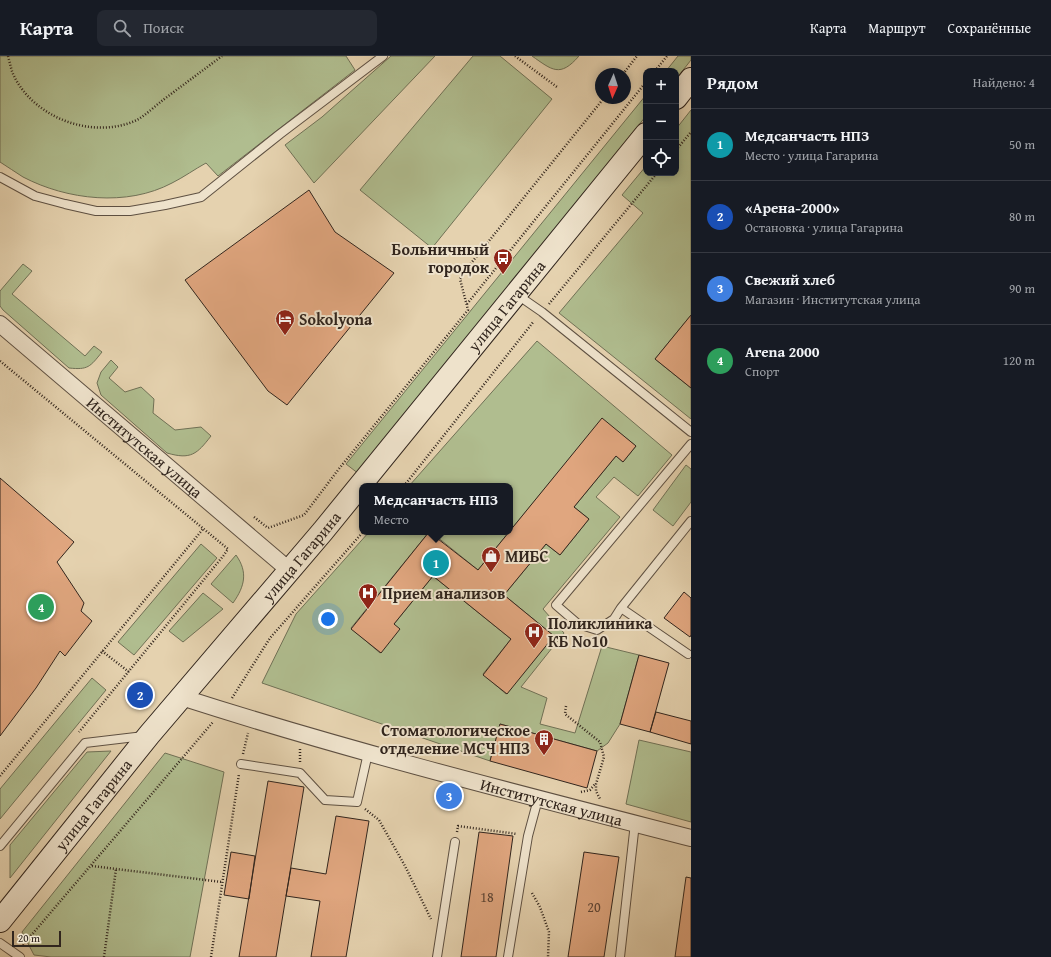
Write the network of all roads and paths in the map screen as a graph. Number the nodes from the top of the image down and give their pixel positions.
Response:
1 (8, 56) edge
2 (222, 56) edge
3 (383, 56) edge
4 (515, 56) edge
5 (637, 56) edge
6 (667, 56) edge
7 (628, 68) edge
8 (657, 68) edge
9 (691, 79) edge
10 (643, 86) edge
11 (557, 87) dead end
12 (679, 94) edge
13 (599, 104) edge
14 (691, 132) edge
15 (643, 138) edge
16 (679, 146) edge
17 (655, 176) edge
18 (0, 177) edge
19 (516, 294) junction
20 (466, 304) junction
21 (542, 312) junction
22 (0, 324) edge
23 (0, 361) edge
24 (691, 432) edge
25 (691, 444) edge
26 (362, 483) edge
27 (406, 483) edge
28 (359, 487) edge
29 (254, 517) dead end
30 (691, 521) edge
31 (203, 529) junction
32 (360, 535) edge
33 (289, 570) junction
34 (622, 608) junction
35 (102, 650) junction
36 (688, 654) dead end
37 (129, 672) junction
38 (181, 697) junction
39 (566, 706) dead end
40 (223, 711) junction
41 (251, 719) junction
42 (300, 732) junction
43 (149, 735) junction
44 (75, 738) dead end
45 (368, 753) junction
46 (241, 764) junction
47 (300, 773) junction
48 (0, 776) edge
49 (538, 799) junction
50 (357, 802) junction
51 (608, 815) junction
52 (634, 823) junction
53 (528, 836) junction
54 (691, 838) edge
55 (455, 842) joint
56 (0, 846) edge
57 (91, 866) junction
58 (116, 869) junction
59 (222, 882) junction
60 (530, 889) dead end
61 (0, 908) edge
62 (0, 921) edge
63 (440, 939) junction
64 (0, 943) edge
65 (17, 956) edge
66 (104, 957) edge
67 (211, 957) edge
68 (437, 957) edge
69 (508, 957) edge
70 (548, 957) edge
71 (620, 957) edge

1 - 2 path
3 - 18 lane
4 - 11 path
5 - 7 path
6 - 8 path
9 - 12 main road
10 - 20 path
13 - 20 path
14 - 16 path
15 - 19 main road, улица Гагарина
17 - 21 path
19 - 21 lane
19 - 26 main road, улица Гагарина
20 - 29 path
21 - 24 lane
21 - 27 path
22 - 33 street, Институтская улица
23 - 31 path
25 - 34 lane
28 - 33 main road, улица Гагарина
30 - 34 lane
31 - 35 path
31 - 37 path
32 - 40 path
33 - 38 main road, улица Гагарина
34 - 36 lane
35 - 37 path
35 - 48 path
37 - 44 path
38 - 40 street, Институтская улица
38 - 43 main road, улица Гагарина
39 - 51 path
40 - 41 street, Институтская улица
40 - 57 path
41 - 42 street, Институтская улица
41 - 46 path
42 - 45 street, Институтская улица
42 - 47 path
43 - 56 lane
43 - 62 main road, улица Гагарина
45 - 49 street, Институтская улица
45 - 50 lane
46 - 47 lane
46 - 59 path
47 - 50 lane
49 - 51 street, Институтская улица
49 - 53 lane
50 - 63 path
51 - 52 street, Институтская улица
52 - 54 street, Институтская улица
52 - 71 lane
53 - 55 path
53 - 69 lane
55 - 63 lane
57 - 58 path
57 - 65 path
58 - 59 path
58 - 66 path
59 - 67 path
60 - 70 path
61 - 62 lane
63 - 68 lane
64 - 65 lane

